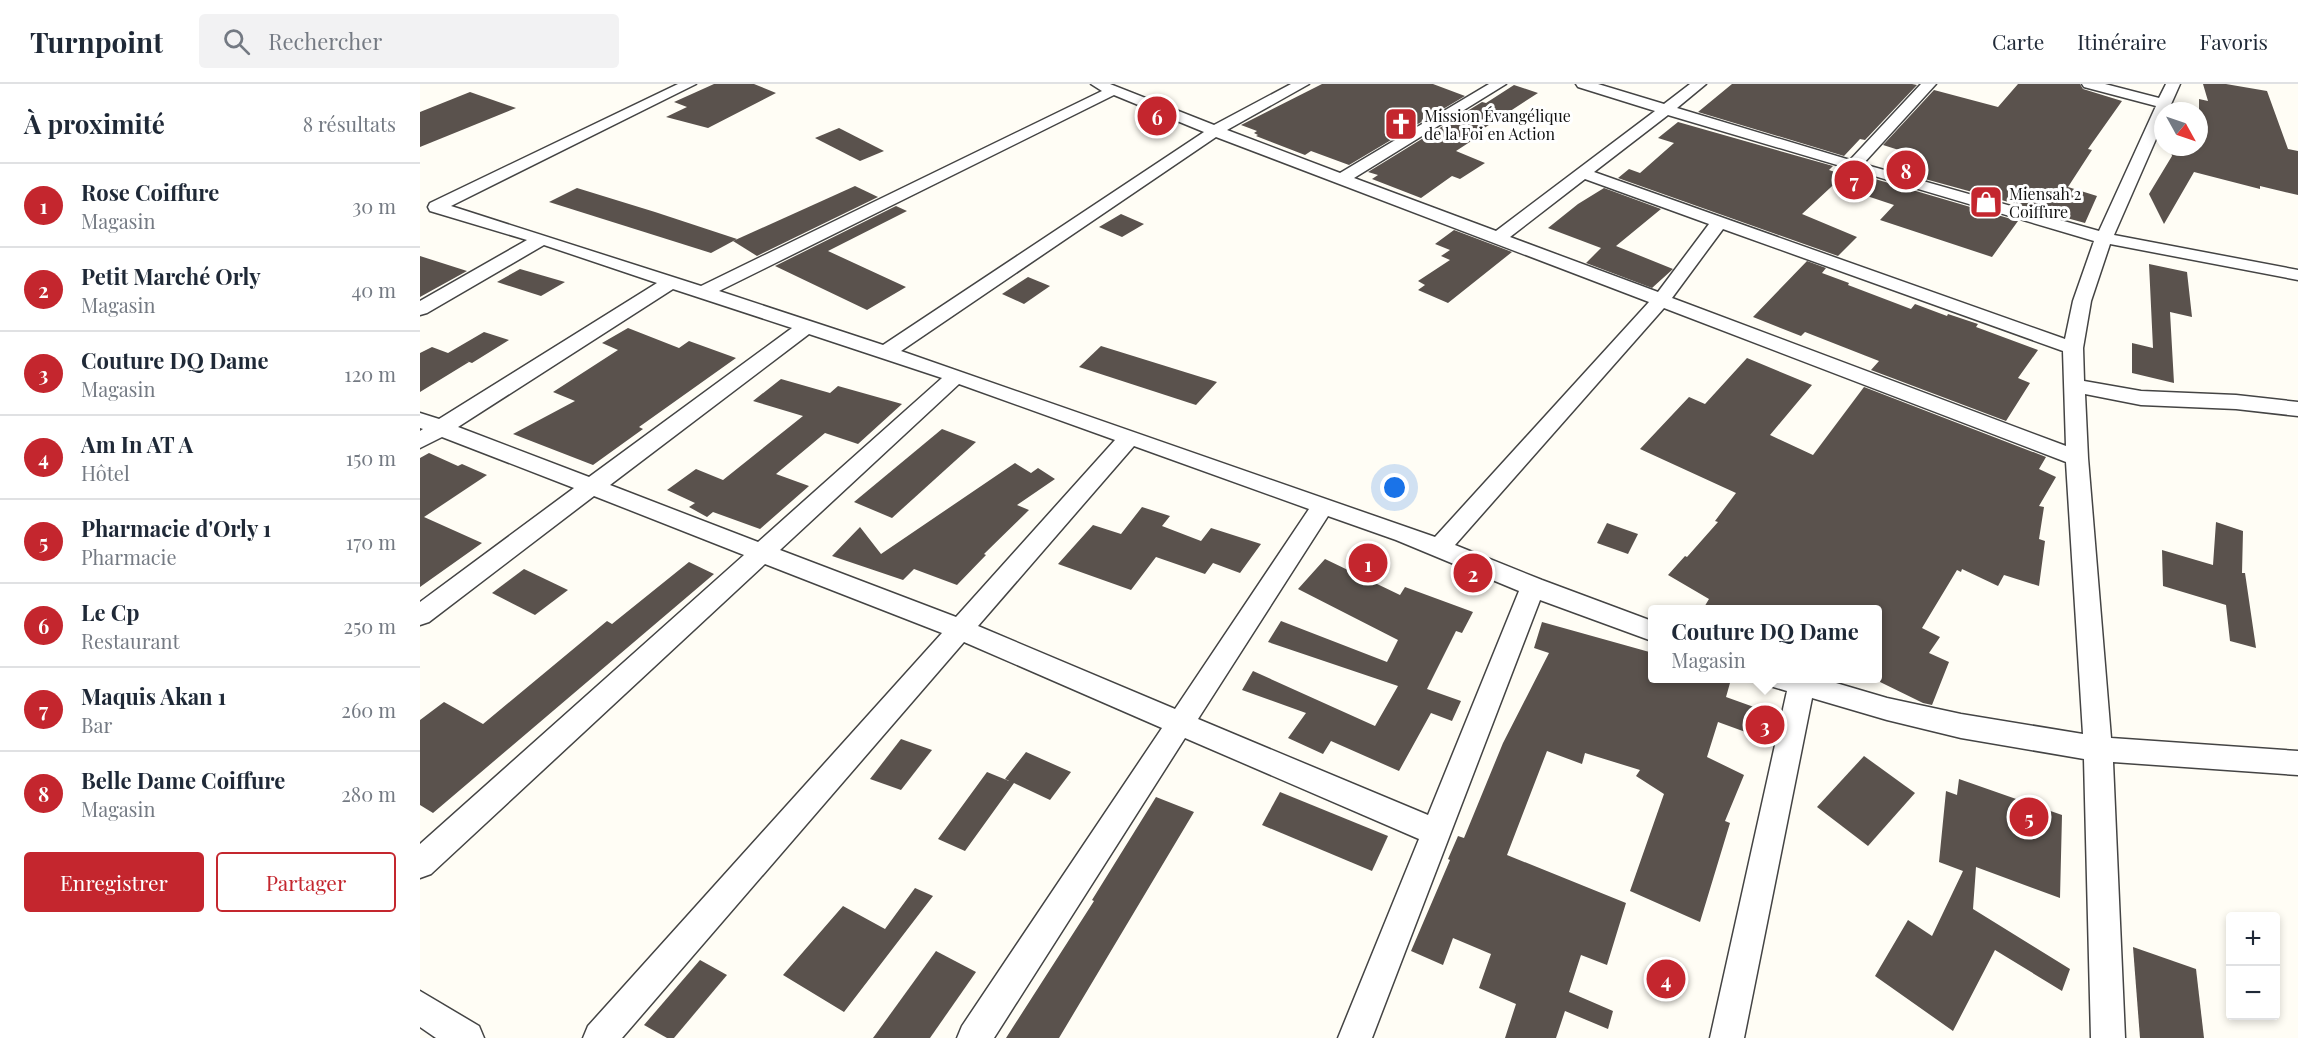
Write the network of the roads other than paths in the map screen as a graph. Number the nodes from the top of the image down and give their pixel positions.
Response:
1 (689, 84) edge
2 (1302, 84) edge
3 (1499, 84) edge
4 (1583, 84) edge
5 (1699, 84) edge
6 (1929, 84) edge
7 (2089, 84) edge
8 (2173, 84) edge
9 (1104, 86) edge
10 (2157, 102) edge
11 (2166, 102) edge
12 (1667, 109) junction
13 (2154, 128) edge
14 (1215, 131) junction
15 (1853, 166) junction
16 (1582, 173) junction
17 (1342, 178) junction
18 (1719, 222) junction
19 (1499, 237) junction
20 (2104, 237) junction
21 (542, 240) junction
22 (2298, 275) edge
23 (671, 282) junction
24 (703, 292) junction
25 (1662, 299) junction
26 (420, 309) edge
27 (807, 326) junction
28 (2073, 348) junction
29 (886, 352) junction
30 (956, 376) junction
31 (2075, 386) junction
32 (2298, 409) edge
33 (427, 430) edge
34 (1130, 437) junction
35 (2077, 458) junction
36 (592, 487) junction
37 (1323, 505) junction
38 (1439, 548) junction
39 (762, 553) junction
40 (1533, 587) junction
41 (420, 615) edge
42 (961, 630) junction
43 (1648, 630) edge
44 (1790, 683) edge
45 (1180, 723) junction
46 (2098, 749) junction
47 (2298, 763) edge
48 (1437, 833) junction
49 (420, 864) edge
50 (420, 1008) edge
51 (467, 1038) edge
52 (600, 1038) edge
53 (974, 1038) edge
54 (1354, 1038) edge
55 (1727, 1038) edge
56 (2108, 1038) edge

1 - 21 street
2 - 14 street
3 - 17 street
4 - 12 street
5 - 12 street
6 - 15 street
7 - 10 street
8 - 11 street
9 - 14 street
9 - 24 street
12 - 15 street
12 - 16 street
13 - 20 street
14 - 17 street
14 - 29 street
15 - 20 street
16 - 18 street
16 - 19 street
17 - 19 street
18 - 25 street
18 - 28 street
19 - 25 street
20 - 22 street
20 - 28 street
21 - 23 street
21 - 26 street
23 - 24 street
23 - 33 street
24 - 27 street
25 - 35 street
25 - 38 street
27 - 29 street
27 - 36 street
28 - 31 street
29 - 30 street
30 - 34 street
30 - 39 street
31 - 32 street
31 - 35 street
33 - 36 street
34 - 37 street
34 - 42 street
35 - 46 street
36 - 39 street
36 - 41 street
37 - 38 street
37 - 45 street
38 - 40 street
39 - 42 street
39 - 49 street
40 - 43 street
40 - 48 street
42 - 45 street
42 - 52 street
44 - 46 street
44 - 55 street
45 - 48 street
45 - 53 street
46 - 47 street
46 - 56 street
48 - 54 street
50 - 51 street

